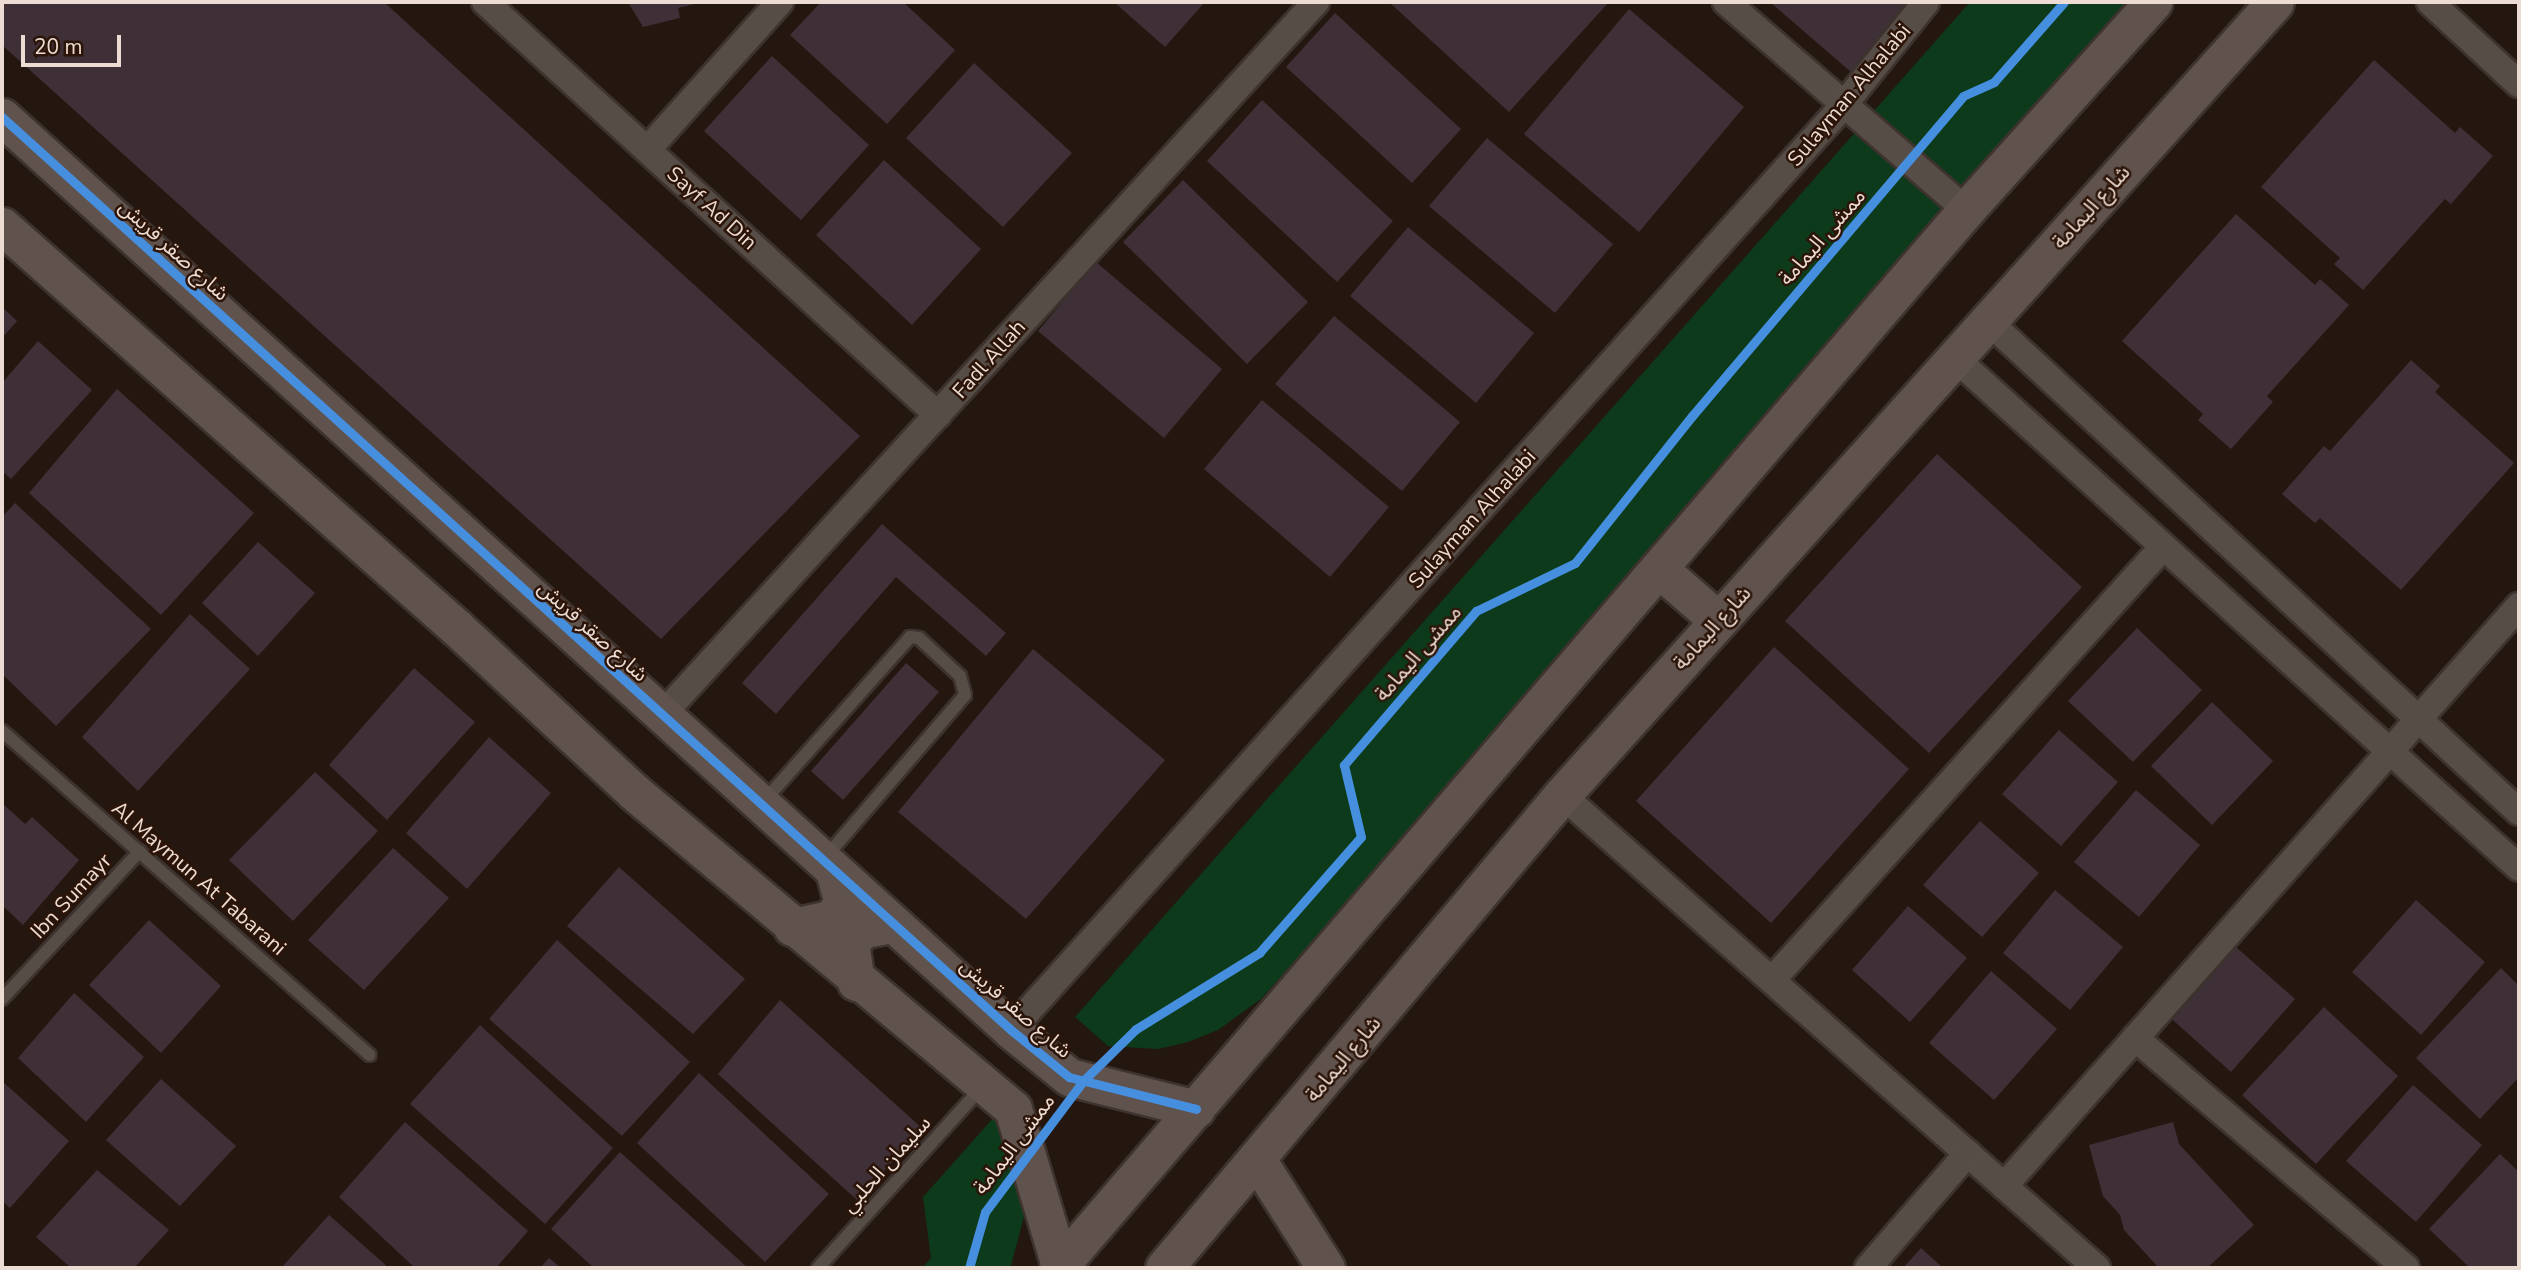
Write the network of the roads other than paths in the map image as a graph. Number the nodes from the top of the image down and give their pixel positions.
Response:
1 (780, 2) edge
2 (1316, 2) edge
3 (1726, 2) edge
4 (1926, 2) edge
5 (2153, 2) edge
6 (2274, 2) edge
7 (2431, 2) edge
8 (500, 7) edge
9 (2519, 84) edge
10 (1843, 107) junction
11 (2, 117) edge
12 (648, 149) junction
13 (1966, 210) junction
14 (2, 226) edge
15 (1988, 321) junction
16 (1955, 358) junction
17 (938, 415) junction
18 (2163, 547) junction
19 (1659, 569) junction
20 (2519, 606) edge
21 (1718, 621) junction
22 (661, 716) junction
23 (2418, 721) junction
24 (2, 731) edge
25 (2391, 752) junction
26 (1562, 795) junction
27 (760, 805) junction
28 (2519, 812) edge
29 (140, 851) junction
30 (828, 866) junction
31 (2519, 868) edge
32 (893, 924) junction
33 (792, 927) junction
34 (1772, 980) junction
35 (856, 982) junction
36 (2, 999) edge
37 (1012, 1030) junction
38 (2135, 1038) junction
39 (370, 1055) dead end
40 (983, 1086) junction
41 (1196, 1109) junction
42 (1968, 1153) junction
43 (1258, 1161) junction
44 (2004, 1186) junction
45 (1059, 1267) edge
46 (818, 1268) edge
47 (1164, 1268) edge
48 (1326, 1268) edge
49 (1868, 1268) edge
50 (2097, 1268) edge
51 (2406, 1268) edge

1 - 12 street
2 - 17 street, Fadl Allah
3 - 10 street
4 - 10 street, Sulayman Alhalabi
5 - 13 main road
6 - 15 main road, شارع اليمامة
7 - 9 street
8 - 12 street, Sayf Ad Din
10 - 13 street
10 - 37 street, Sulayman Alhalabi
11 - 22 main road, شارع صقر قريش
12 - 17 street, Sayf Ad Din
13 - 19 main road
14 - 33 main road
15 - 16 main road, شارع اليمامة
15 - 23 street
16 - 18 street
16 - 21 main road, شارع اليمامة
17 - 22 street, Fadl Allah
18 - 25 street
18 - 34 street
19 - 21 main road
19 - 41 main road
20 - 23 street
21 - 26 main road, شارع اليمامة
22 - 27 main road, شارع صقر قريش
23 - 25 street
23 - 28 street
24 - 29 lane, Al Maymun At Tabarani
25 - 31 street
25 - 38 street
26 - 34 street
26 - 43 main road, شارع اليمامة
27 - 30 main road, شارع صقر قريش
27 - 30 lane
29 - 36 lane, Ibn Sumayr
29 - 39 lane, Al Maymun At Tabarani
30 - 32 main road, شارع صقر قريش
30 - 33 main road
32 - 35 main road
32 - 37 main road, شارع صقر قريش
33 - 35 main road
34 - 42 street
35 - 40 main road
37 - 41 main road, شارع صقر قريش
38 - 44 street
38 - 51 street
40 - 45 main road
40 - 46 lane, سليمان الحلبي
41 - 45 main road
42 - 44 street
42 - 49 street
43 - 47 main road, شارع اليمامة
43 - 48 main road
44 - 50 street

